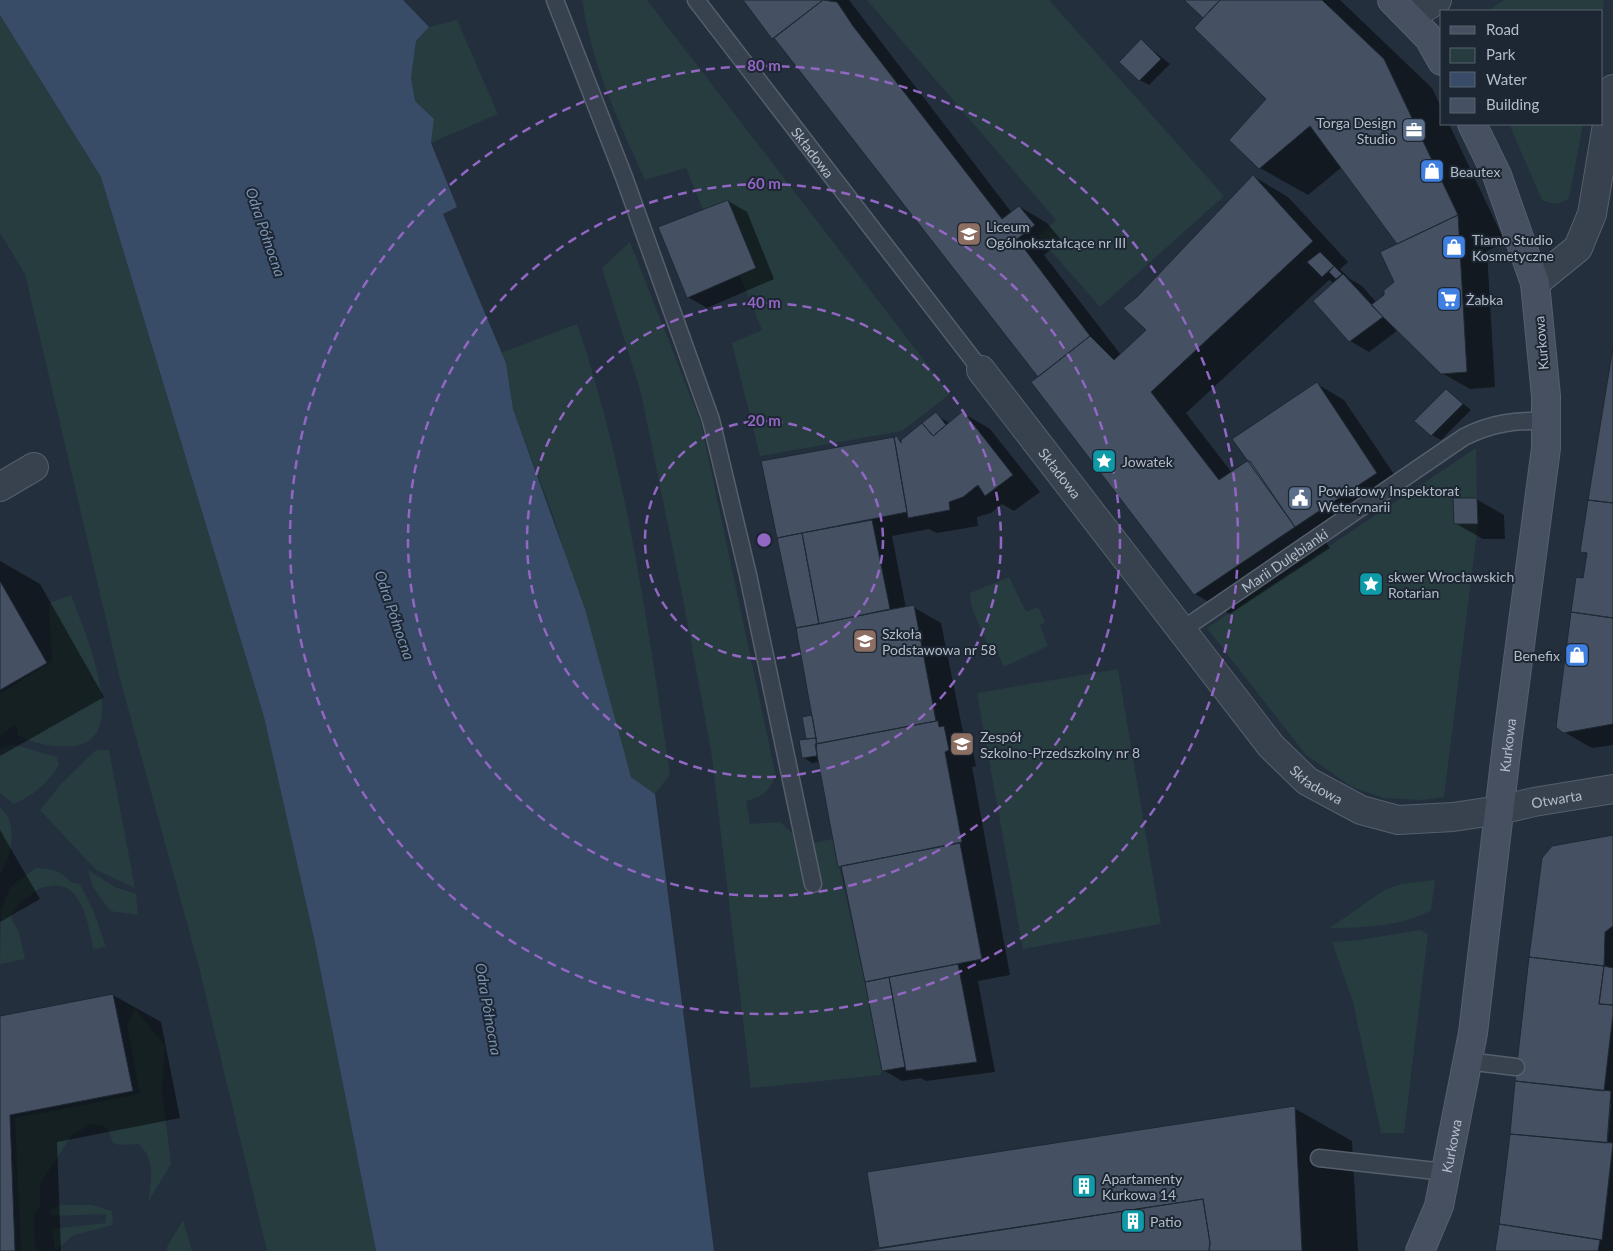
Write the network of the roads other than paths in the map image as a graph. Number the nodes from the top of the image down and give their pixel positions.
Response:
1 (555, 0) edge
2 (696, 0) edge
3 (1436, 1) edge
4 (1401, 8) edge
5 (1440, 57) edge
6 (1613, 89) edge
7 (1473, 125) edge
8 (1535, 283) junction
9 (981, 370) joint
10 (1546, 421) junction
11 (34, 467) dead end
12 (0, 487) edge
13 (1182, 630) junction
14 (1613, 789) edge
15 (1500, 810) junction
16 (813, 884) dead end
17 (1467, 1061) junction
18 (1516, 1068) dead end
19 (1319, 1158) dead end
20 (1445, 1172) junction
21 (1438, 1206) junction
22 (1420, 1251) edge
23 (1440, 1251) edge

1 - 16 lane
2 - 9 lane, Składowa
3 - 4 street
4 - 5 main road
6 - 8 street
7 - 8 main road, Kurkowa
8 - 10 main road, Kurkowa
9 - 13 street, Składowa
10 - 13 lane, Marii Dulębianki
10 - 15 main road, Kurkowa
11 - 12 street
13 - 15 street, Składowa
14 - 15 street, Otwarta
15 - 17 main road, Kurkowa
17 - 18 lane
17 - 20 main road, Kurkowa
19 - 20 lane
20 - 21 main road, Kurkowa
21 - 22 main road, Kurkowa
21 - 23 main road, Kurkowa

